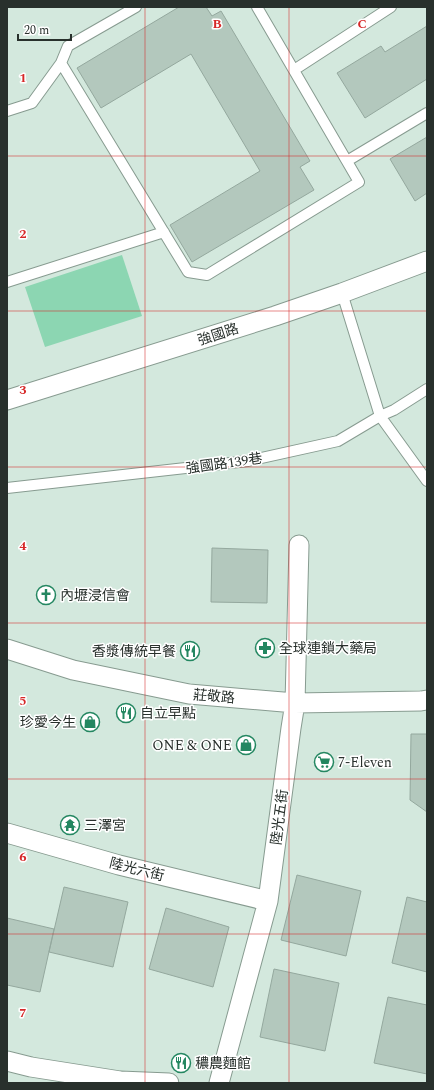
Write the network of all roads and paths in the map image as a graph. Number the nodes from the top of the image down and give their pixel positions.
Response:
1 (136, 7) edge
2 (257, 7) edge
3 (391, 7) edge
4 (61, 63) junction
5 (294, 70) junction
6 (7, 111) edge
7 (427, 113) edge
8 (347, 161) junction
9 (164, 232) junction
10 (427, 262) edge
11 (7, 282) edge
12 (342, 293) junction
13 (427, 389) edge
14 (7, 400) edge
15 (380, 416) junction
16 (427, 482) edge
17 (7, 488) edge
18 (299, 545) dead end
19 (7, 649) edge
20 (427, 700) edge
21 (295, 703) junction
22 (7, 833) edge
23 (268, 901) junction
24 (7, 1061) edge
25 (169, 1083) edge
26 (219, 1083) edge

1 - 4 lane
2 - 5 lane
3 - 5 lane
4 - 6 lane
4 - 9 lane
5 - 8 lane
7 - 8 lane
8 - 9 lane
9 - 11 lane
10 - 12 street, 強國路
12 - 14 street, 強國路
12 - 15 lane
13 - 15 lane, 強國路139巷
15 - 16 lane
15 - 17 lane, 強國路139巷
18 - 21 street, 陸光五街
19 - 21 street, 莊敬路
20 - 21 street, 莊敬路
21 - 23 street, 陸光五街
22 - 23 street, 陸光六街
23 - 26 street, 陸光五街
24 - 25 street

